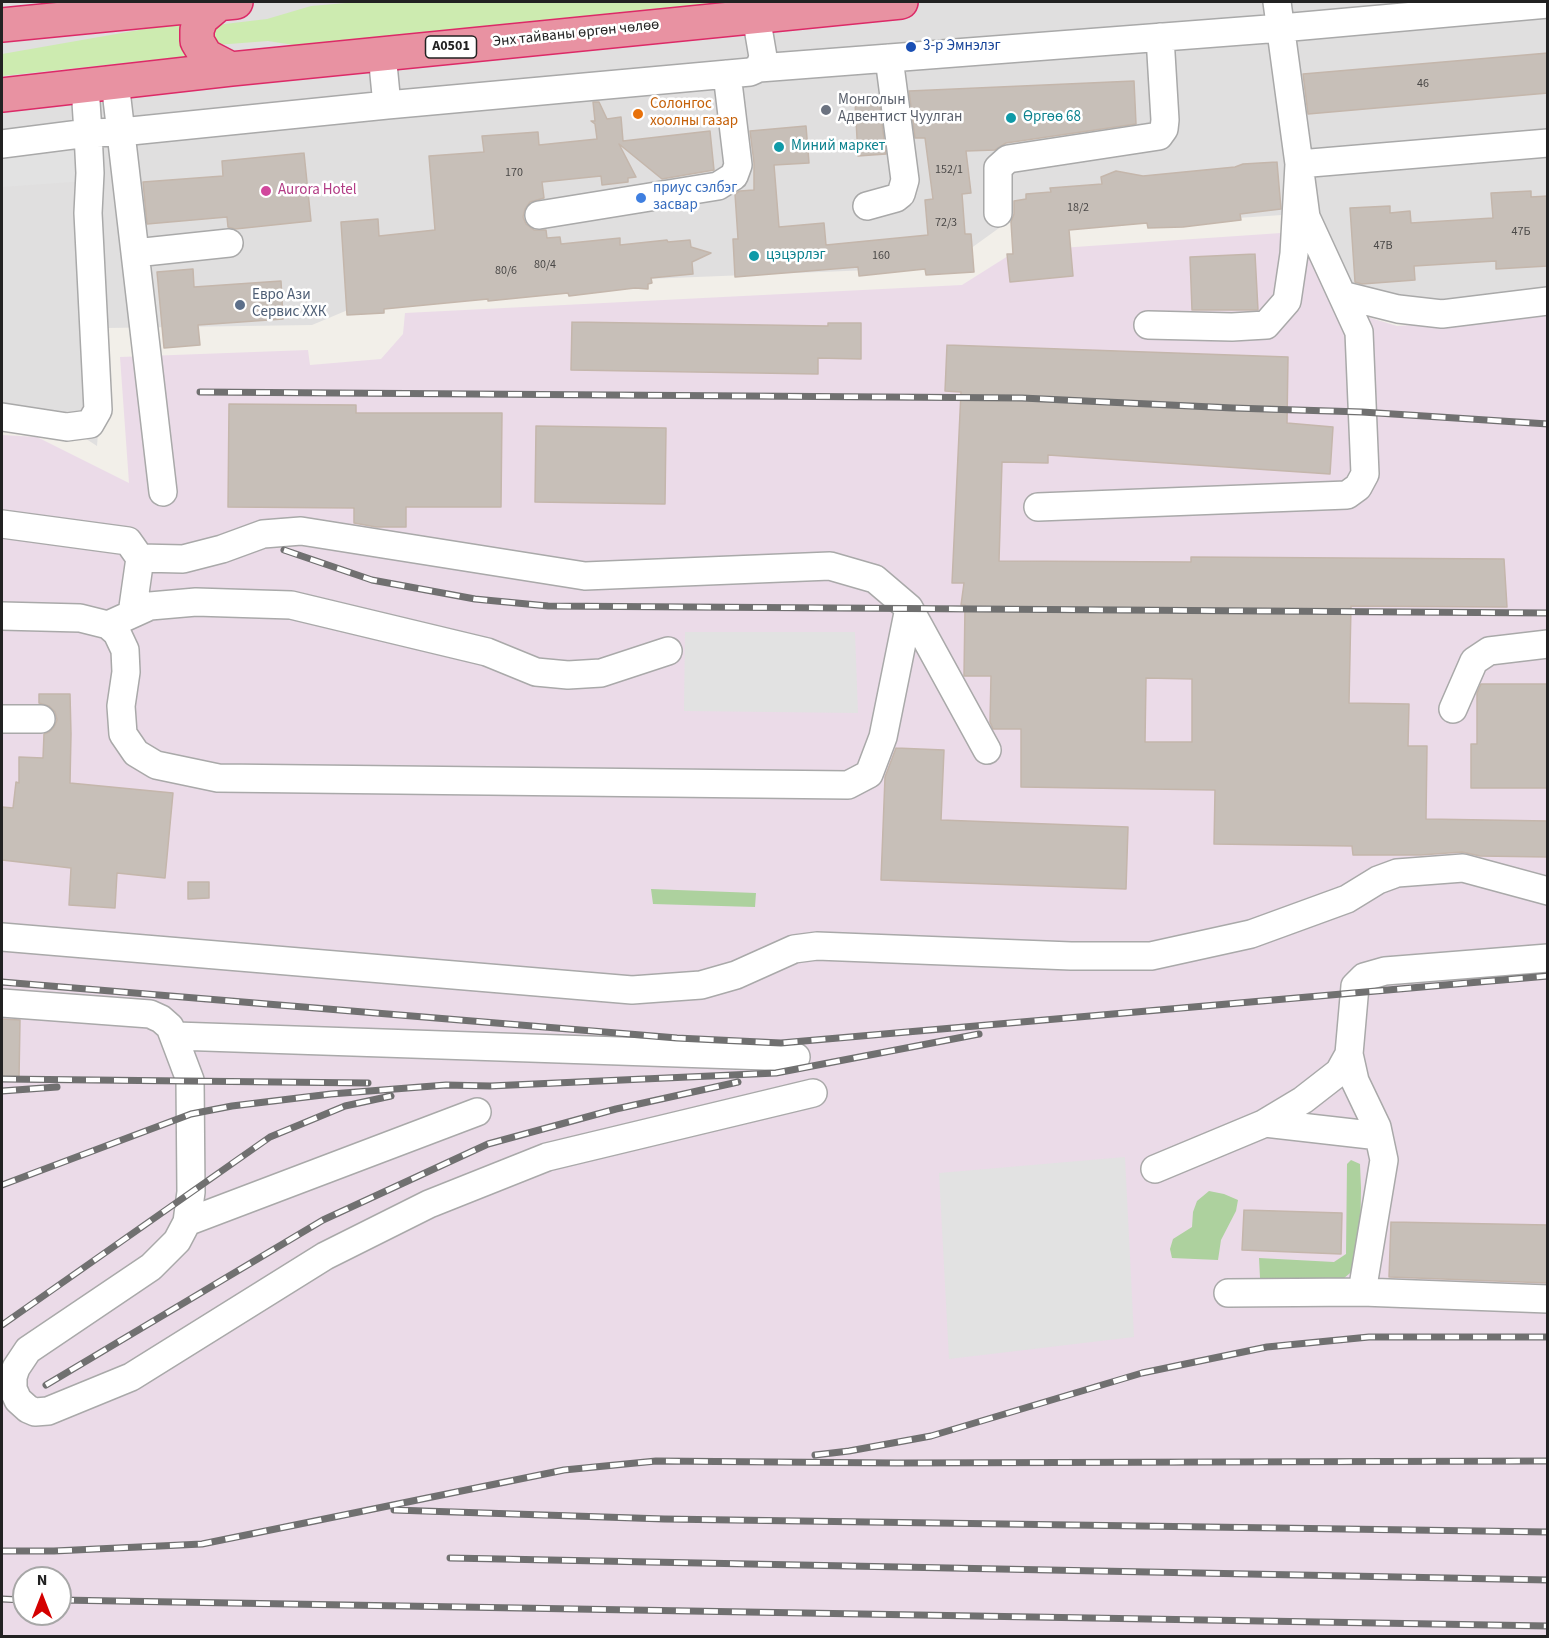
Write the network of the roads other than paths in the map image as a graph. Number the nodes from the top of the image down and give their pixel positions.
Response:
1 (228, 2) edge
2 (901, 2) edge
3 (1548, 4) edge
4 (1279, 15) edge
5 (756, 16) junction
6 (2, 25) edge
7 (1160, 37) junction
8 (382, 54) junction
9 (889, 58) junction
10 (759, 68) junction
11 (231, 69) junction
12 (727, 74) junction
13 (100, 84) junction
14 (2, 95) edge
15 (387, 105) junction
16 (121, 132) junction
17 (88, 133) junction
18 (1548, 142) edge
19 (2, 144) edge
20 (1299, 164) junction
21 (867, 206) dead end
22 (998, 213) dead end
23 (539, 215) dead end
24 (229, 243) dead end
25 (135, 253) junction
26 (1342, 295) junction
27 (1548, 301) edge
28 (1148, 325) dead end
29 (2, 417) edge
30 (163, 492) dead end
31 (1038, 507) dead end
32 (2, 524) edge
33 (140, 558) junction
34 (909, 608) junction
35 (2, 616) edge
36 (120, 619) junction
37 (1548, 644) edge
38 (668, 651) dead end
39 (1453, 709) dead end
40 (2, 719) edge
41 (41, 719) dead end
42 (987, 750) dead end
43 (1548, 891) edge
44 (2, 937) edge
45 (1548, 958) edge
46 (2, 1003) edge
47 (176, 1036) junction
48 (1349, 1054) junction
49 (796, 1057) dead end
50 (813, 1093) dead end
51 (477, 1112) dead end
52 (1265, 1123) junction
53 (1379, 1136) junction
54 (1155, 1169) dead end
55 (187, 1222) junction
56 (1362, 1292) junction
57 (1228, 1293) dead end
58 (1548, 1299) edge

1 - 6 highway
1 - 11 highway
2 - 5 highway, Энх тайваны өргөн чөлөө / A0501
3 - 4 street
4 - 7 street
4 - 20 street
5 - 8 highway, Энх тайваны өргөн чөлөө / A0501
5 - 10 street
7 - 9 street
7 - 22 street
8 - 11 highway, Энх тайваны өргөн чөлөө / A0501
8 - 15 street
9 - 10 street
9 - 21 street
10 - 12 street
11 - 13 highway, Энх тайваны өргөн чөлөө / A0501
12 - 15 street
12 - 23 street
13 - 14 highway, Энх тайваны өргөн чөлөө / A0501
13 - 16 street
13 - 17 street
15 - 16 street
16 - 17 street
16 - 25 street
17 - 19 street
17 - 29 street
18 - 20 street
20 - 26 street
20 - 28 street
24 - 25 street
25 - 30 street
26 - 27 street
26 - 31 street
32 - 33 street
33 - 34 street
33 - 36 street
34 - 36 street
34 - 42 street
35 - 36 street
36 - 38 street
37 - 39 street
40 - 41 street
43 - 44 street
45 - 48 street
46 - 47 street
47 - 49 street
47 - 55 street
48 - 52 street
48 - 53 street
50 - 55 street
51 - 55 street
52 - 53 street
52 - 54 street
53 - 56 street
56 - 57 street
56 - 58 street

